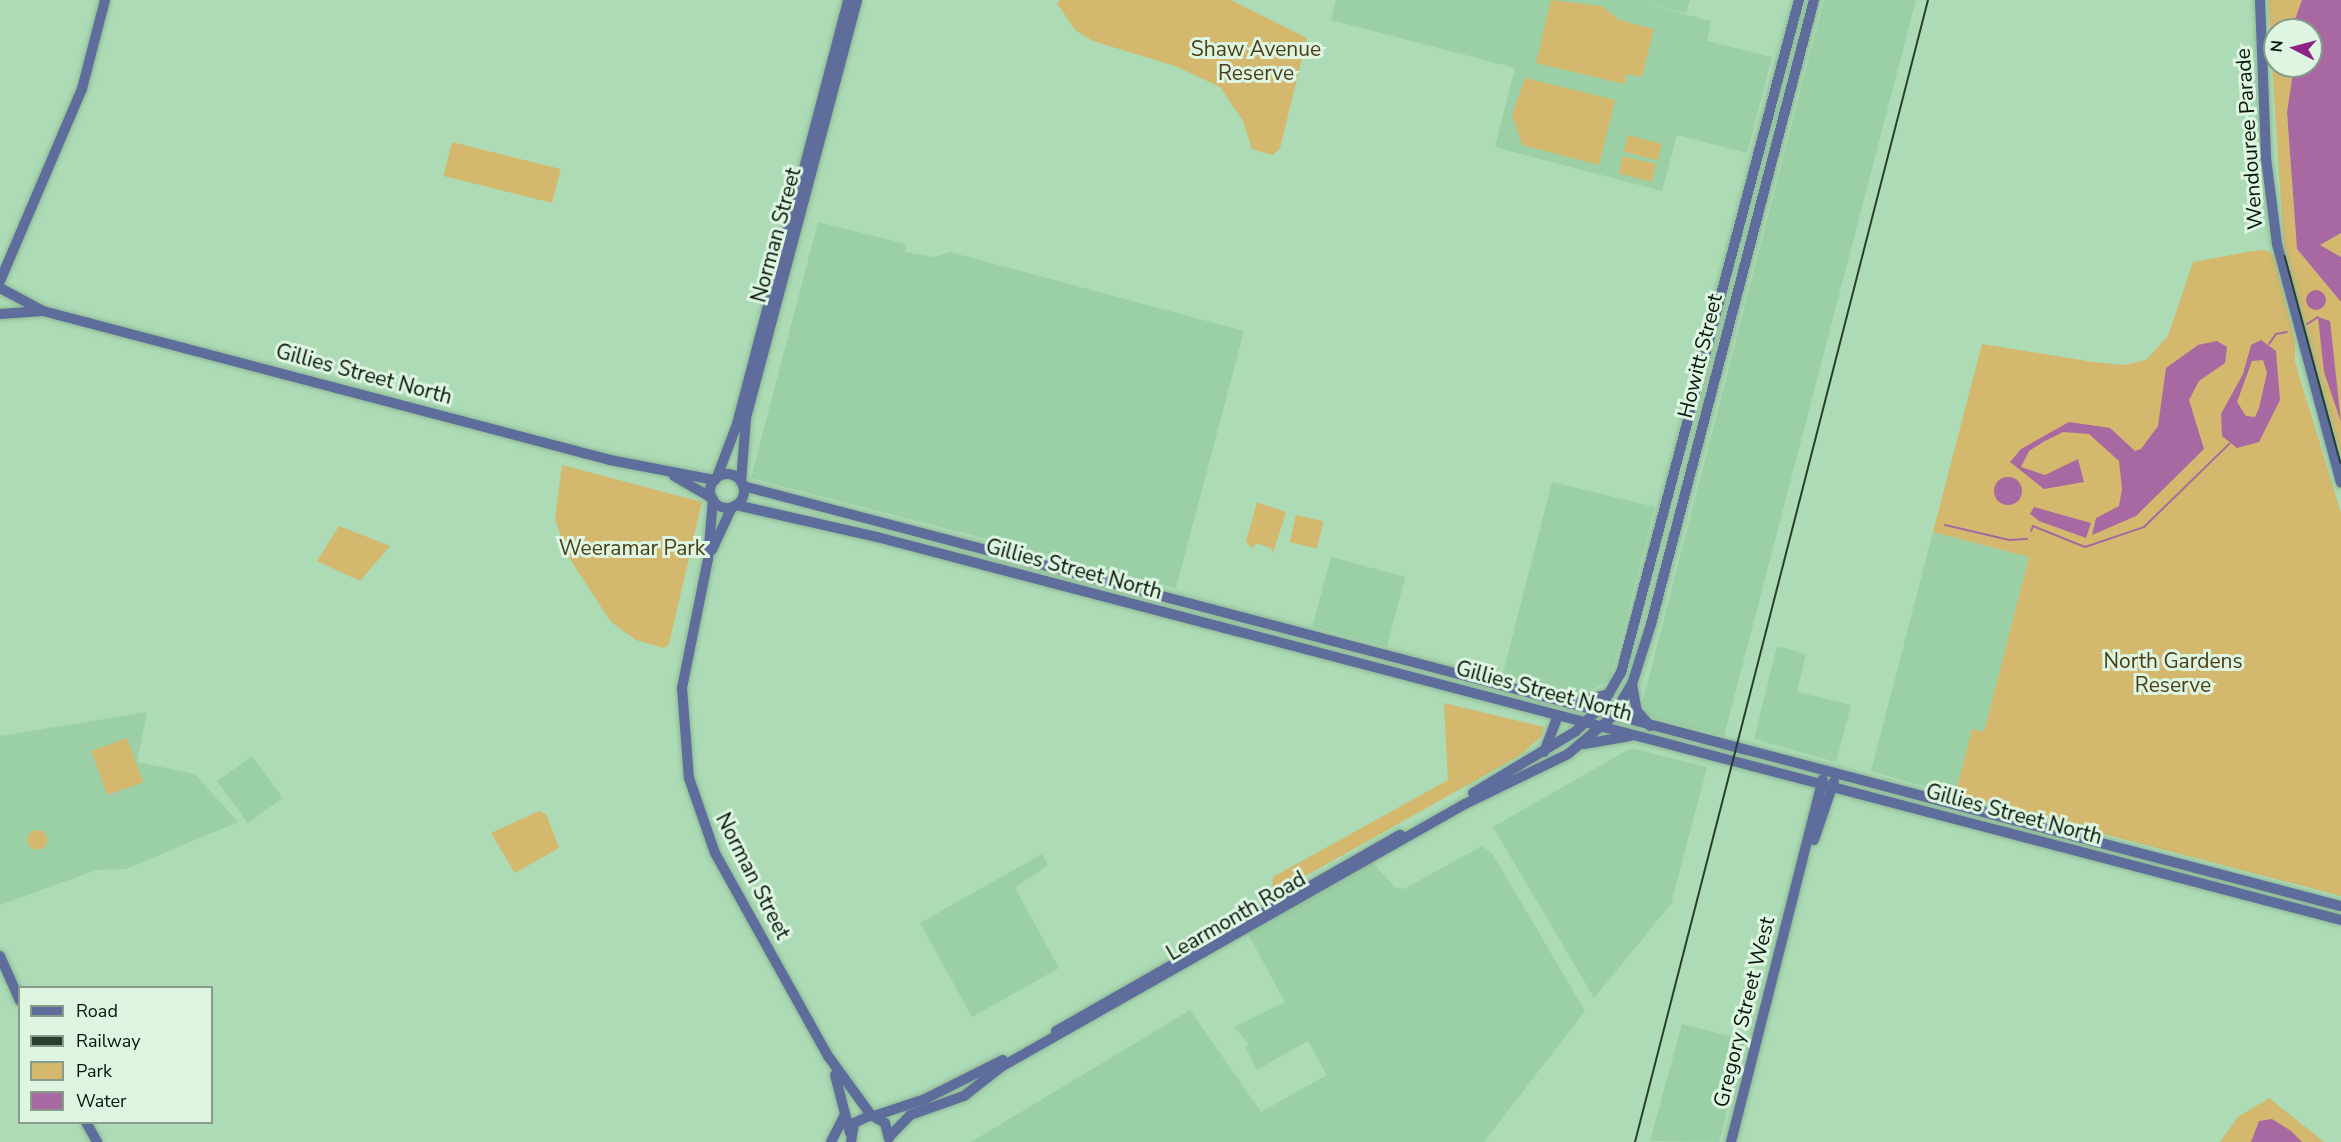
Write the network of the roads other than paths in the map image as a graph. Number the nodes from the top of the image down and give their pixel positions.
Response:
1 (105, 0) edge
2 (848, 0) edge
3 (857, 0) edge
4 (1799, 0) edge
5 (1815, 0) edge
6 (2260, 0) edge
7 (799, 225) junction
8 (789, 232) junction
9 (12, 253) junction
10 (0, 281) edge
11 (6, 290) edge
12 (43, 311) junction
13 (2, 314) edge
14 (1678, 467) junction
15 (1691, 470) junction
16 (674, 476) junction
17 (716, 478) junction
18 (2341, 483) edge
19 (742, 484) junction
20 (712, 499) junction
21 (734, 506) junction
22 (903, 530) junction
23 (899, 543) junction
24 (708, 559) junction
25 (1649, 576) junction
26 (1662, 579) junction
27 (1163, 598) junction
28 (1160, 611) junction
29 (1632, 684) junction
30 (1610, 694) junction
31 (1563, 704) junction
32 (1596, 713) junction
33 (1558, 716) junction
34 (1612, 717) junction
35 (1586, 723) junction
36 (1603, 727) junction
37 (1651, 727) junction
38 (1634, 735) junction
39 (1584, 744) junction
40 (1544, 752) junction
41 (1831, 771) junction
42 (1827, 786) junction
43 (1384, 849) junction
44 (2341, 906) edge
45 (2341, 920) edge
46 (1252, 925) junction
47 (0, 956) edge
48 (18, 996) edge
49 (828, 1056) junction
50 (844, 1110) junction
51 (873, 1116) junction
52 (87, 1124) edge
53 (849, 1138) edge
54 (889, 1139) edge
55 (96, 1142) edge
56 (831, 1142) edge
57 (1731, 1142) edge

1 - 9 main road
2 - 8 main road, Norman Street
3 - 7 main road, Norman Street
4 - 14 main road, Howitt Street
5 - 15 main road, Howitt Street
6 - 18 main road, Wendouree Parade
7 - 8 main road
7 - 19 main road, Norman Street
8 - 17 main road, Norman Street
9 - 10 main road
9 - 11 main road
11 - 12 main road, Gillies Street North
11 - 13 main road, Gillies Street North
12 - 13 main road, Gillies Street North
12 - 16 main road, Gillies Street North
14 - 15 main road
14 - 25 main road, Howitt Street
15 - 26 main road, Howitt Street
16 - 17 main road, Gillies Street North
16 - 20 main road, Gillies Street North
17 - 19 main road, Gillies Street North
17 - 20 main road, Norman Street
19 - 21 main road, Norman Street
19 - 22 main road, Gillies Street North
20 - 21 main road, Gillies Street North
20 - 24 main road, Norman Street
21 - 23 main road, Gillies Street North
21 - 24 main road, Norman Street
22 - 23 main road
22 - 27 main road, Gillies Street North
23 - 28 main road, Gillies Street North
24 - 49 main road, Norman Street
25 - 26 main road
25 - 30 main road, Howitt Street
26 - 29 main road, Howitt Street
27 - 28 main road
27 - 31 main road, Gillies Street North
28 - 33 main road, Gillies Street North
29 - 34 main road, Howitt Street
29 - 37 main road
30 - 31 main road
30 - 32 main road, Howitt Street
31 - 32 main road, Gillies Street North
32 - 34 main road, Gillies Street North
32 - 35 main road, Howitt Street
33 - 35 main road, Gillies Street North
33 - 40 main road
34 - 36 main road, Howitt Street
34 - 37 main road, Gillies Street North
35 - 36 main road, Gillies Street North
35 - 40 main road, Learmonth Road
36 - 38 main road, Gillies Street North
36 - 39 main road, Learmonth Road
37 - 41 main road, Gillies Street North
38 - 39 main road
38 - 42 main road, Gillies Street North
39 - 43 main road, Learmonth Road
40 - 43 main road, Learmonth Road
41 - 42 main road, Gregory Street West
41 - 44 main road, Gillies Street North
42 - 45 main road, Gillies Street North
42 - 57 main road, Gregory Street West
43 - 46 main road, Learmonth Road
46 - 51 main road, Learmonth Road
46 - 54 main road, Learmonth Road
47 - 48 main road
49 - 50 main road, Norman Street
49 - 51 main road, Norman Street
50 - 53 main road, Norman Street
50 - 56 main road
51 - 53 main road
51 - 54 main road, Norman Street
52 - 55 main road

